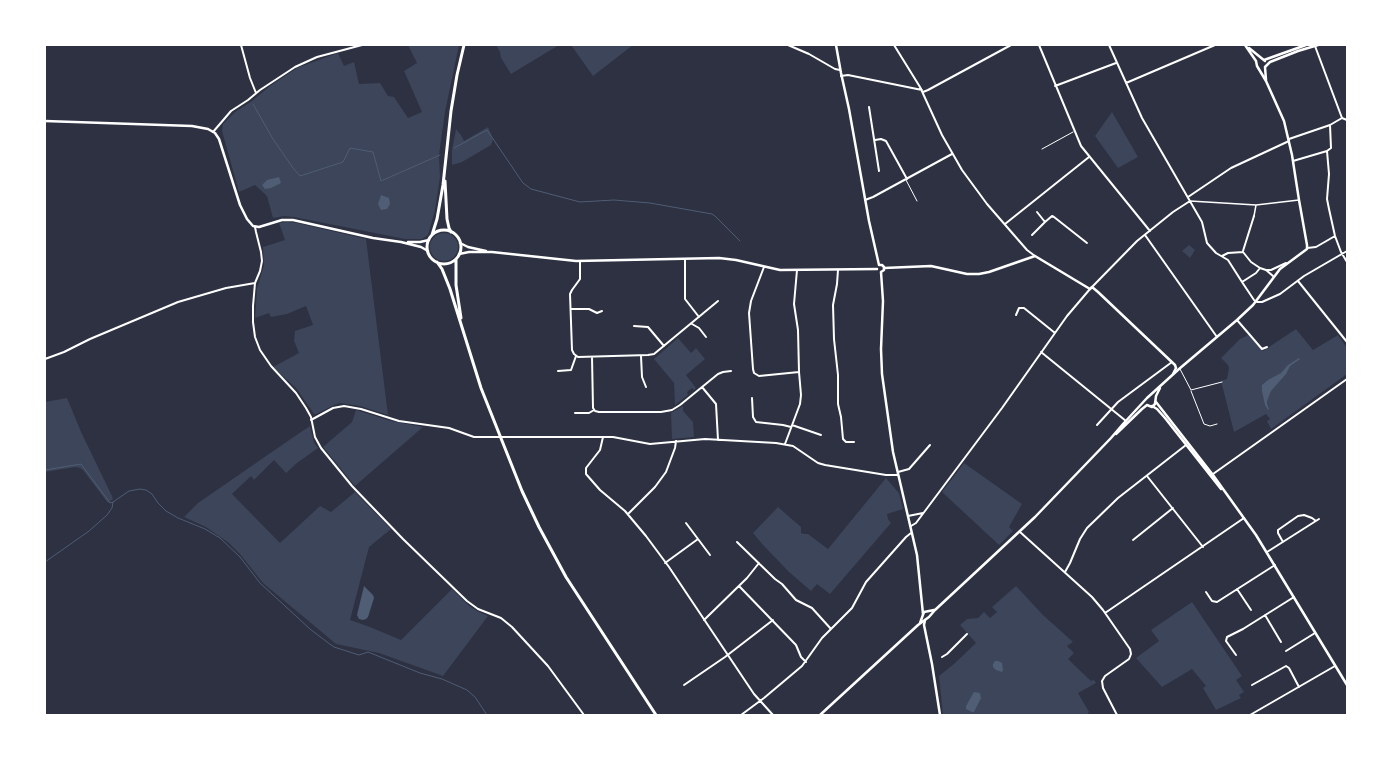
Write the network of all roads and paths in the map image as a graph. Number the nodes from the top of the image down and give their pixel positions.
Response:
1 (241, 45) edge
2 (362, 45) edge
3 (464, 45) edge
4 (788, 45) edge
5 (836, 45) edge
6 (894, 45) edge
7 (1011, 45) edge
8 (1039, 45) edge
9 (1108, 45) edge
10 (1215, 45) edge
11 (1245, 45) edge
12 (1306, 45) edge
13 (1317, 45) edge
14 (1263, 59) junction
15 (1257, 62) junction
16 (1116, 63) junction
17 (1266, 66) junction
18 (1258, 68) junction
19 (840, 70) junction
20 (841, 76) junction
21 (1266, 81) junction
22 (1126, 83) junction
23 (1055, 86) junction
24 (922, 91) junction
25 (256, 93) junction
26 (869, 107) dead end
27 (1342, 118) junction
28 (1347, 120) edge
29 (45, 121) edge
30 (1330, 125) junction
31 (1074, 131) junction
32 (214, 132) junction
33 (875, 140) junction
34 (1289, 140) junction
35 (1042, 149) dead end
36 (1327, 151) junction
37 (952, 154) junction
38 (1089, 157) junction
39 (1293, 162) junction
40 (880, 171) dead end
41 (445, 175) junction
42 (906, 179) junction
43 (1188, 197) junction
44 (865, 200) junction
45 (1299, 200) junction
46 (917, 201) dead end
47 (1190, 201) junction
48 (1256, 205) junction
49 (1037, 212) dead end
50 (1254, 216) joint
51 (1045, 222) junction
52 (1005, 224) junction
53 (255, 226) junction
54 (1150, 231) junction
55 (452, 232) junction
56 (432, 235) junction
57 (1032, 235) dead end
58 (1145, 235) junction
59 (1335, 236) junction
60 (429, 240) junction
61 (401, 242) junction
62 (460, 243) junction
63 (1087, 243) dead end
64 (1307, 248) junction
65 (428, 251) junction
66 (1347, 251) edge
67 (492, 252) junction
68 (1243, 252) junction
69 (459, 254) junction
70 (1342, 254) junction
71 (1035, 256) junction
72 (1222, 256) junction
73 (456, 259) junction
74 (685, 259) junction
75 (580, 261) junction
76 (437, 262) junction
77 (1347, 262) edge
78 (1286, 263) junction
79 (879, 265) junction
80 (764, 267) junction
81 (884, 268) junction
82 (1260, 268) junction
83 (877, 269) junction
84 (797, 270) junction
85 (838, 270) junction
86 (1266, 270) junction
87 (881, 272) junction
88 (1273, 276) junction
89 (1298, 280) junction
90 (1242, 282) junction
91 (255, 283) junction
92 (1091, 288) junction
93 (718, 301) dead end
94 (1255, 302) junction
95 (571, 309) junction
96 (602, 312) dead end
97 (1016, 315) dead end
98 (699, 317) junction
99 (1238, 320) junction
100 (692, 324) junction
101 (634, 326) dead end
102 (462, 328) junction
103 (1055, 333) junction
104 (706, 337) dead end
105 (1217, 337) junction
106 (1347, 342) edge
107 (664, 346) junction
108 (1267, 347) dead end
109 (1041, 352) junction
110 (576, 356) junction
111 (641, 356) junction
112 (592, 357) junction
113 (45, 359) edge
114 (1172, 362) junction
115 (1180, 369) junction
116 (558, 371) dead end
117 (731, 372) dead end
118 (799, 372) junction
119 (1173, 374) junction
120 (1347, 379) edge
121 (1222, 382) dead end
122 (646, 387) dead end
123 (702, 387) junction
124 (1160, 387) junction
125 (1190, 390) junction
126 (752, 398) dead end
127 (1148, 398) junction
128 (1156, 401) junction
129 (1148, 405) junction
130 (1152, 406) junction
131 (1111, 408) junction
132 (594, 410) junction
133 (575, 413) dead end
134 (312, 420) junction
135 (1127, 422) junction
136 (1217, 424) dead end
137 (1097, 425) dead end
138 (791, 426) junction
139 (821, 435) dead end
140 (603, 437) junction
141 (501, 438) junction
142 (718, 440) junction
143 (676, 441) junction
144 (854, 442) dead end
145 (785, 444) junction
146 (930, 445) dead end
147 (1186, 445) junction
148 (898, 474) junction
149 (1148, 476) junction
150 (1211, 476) junction
151 (1173, 508) junction
152 (924, 512) junction
153 (628, 514) junction
154 (908, 516) junction
155 (1244, 518) junction
156 (686, 523) dead end
157 (911, 526) junction
158 (913, 532) junction
159 (1020, 532) junction
160 (698, 538) junction
161 (1133, 540) dead end
162 (737, 542) dead end
163 (1283, 542) junction
164 (1203, 547) junction
165 (1267, 552) junction
166 (710, 555) dead end
167 (665, 563) junction
168 (759, 563) junction
169 (1275, 565) junction
170 (1065, 572) junction
171 (739, 586) junction
172 (1238, 589) junction
173 (1206, 592) dead end
174 (1294, 597) junction
175 (922, 605) junction
176 (935, 610) junction
177 (1251, 610) dead end
178 (928, 611) junction
179 (1105, 613) junction
180 (923, 615) junction
181 (1264, 615) junction
182 (928, 618) junction
183 (704, 620) junction
184 (773, 620) junction
185 (922, 623) junction
186 (831, 629) junction
187 (1315, 633) junction
188 (967, 634) dead end
189 (1282, 642) dead end
190 (1286, 651) dead end
191 (727, 655) junction
192 (1236, 655) dead end
193 (942, 657) dead end
194 (806, 662) junction
195 (1335, 666) junction
196 (1347, 684) edge
197 (1252, 685) dead end
198 (684, 686) dead end
199 (1300, 687) junction
200 (760, 702) junction
201 (584, 715) edge
202 (656, 715) edge
203 (742, 715) edge
204 (773, 715) edge
205 (820, 715) edge
206 (940, 715) edge
207 (1117, 715) edge
208 (1250, 715) edge

1 - 25 street
2 - 25 street
3 - 41 main road
4 - 19 street
5 - 19 street
6 - 24 street
7 - 24 street
8 - 23 street
9 - 16 street
10 - 22 street
11 - 14 street
11 - 15 street
12 - 14 street
13 - 17 street
13 - 27 street
14 - 15 street
14 - 17 street
15 - 18 street
16 - 22 street
16 - 23 street
17 - 18 street
17 - 21 street
18 - 21 street
19 - 20 street
20 - 24 street
20 - 44 street
21 - 34 street
22 - 43 street
23 - 31 street
24 - 37 street
25 - 32 street
26 - 33 street
27 - 28 street
27 - 30 street
29 - 32 street
30 - 34 street
30 - 36 street
31 - 35 lane
31 - 38 street
32 - 53 street
33 - 40 street
33 - 42 street
34 - 39 street
34 - 43 street
36 - 39 street
36 - 59 street
37 - 42 street
37 - 52 street
38 - 52 street
38 - 54 street
39 - 45 street
41 - 55 main road
41 - 56 main road
42 - 44 street
42 - 46 lane
43 - 47 street
44 - 79 street
45 - 48 street
45 - 64 street
47 - 48 street
47 - 54 street
47 - 72 street
48 - 50 street
49 - 51 street
50 - 68 street
51 - 57 street
51 - 63 street
52 - 71 street
53 - 61 street
53 - 91 street
54 - 58 street
55 - 56 main road
55 - 62 main road
56 - 60 main road
58 - 92 street
58 - 105 street
59 - 64 street
59 - 70 street
60 - 61 street
60 - 65 main road
61 - 65 street
62 - 67 street
62 - 69 main road
64 - 78 street
65 - 76 main road
66 - 70 street
67 - 69 street
67 - 75 street
68 - 72 street
68 - 82 street
69 - 73 main road
70 - 77 street
70 - 89 street
71 - 81 street
71 - 92 street
72 - 90 street
73 - 76 main road
73 - 102 main road
74 - 75 street
74 - 80 street
74 - 98 street
75 - 95 street
76 - 102 main road
78 - 86 street
78 - 88 street
79 - 81 street
79 - 83 street
80 - 84 street
80 - 118 street
81 - 87 street
82 - 86 street
82 - 90 street
83 - 85 street
83 - 87 street
84 - 85 street
84 - 118 street
85 - 144 street
86 - 88 street
87 - 148 street
88 - 94 street
89 - 94 street
89 - 106 street
90 - 94 street
91 - 113 street
91 - 134 street
92 - 103 street
92 - 114 street
93 - 98 street
94 - 99 street
95 - 96 street
95 - 110 street
97 - 103 street
98 - 100 street
99 - 105 street
99 - 108 street
100 - 104 street
100 - 107 street
101 - 107 street
102 - 141 main road
103 - 109 street
105 - 115 street
107 - 111 street
109 - 131 street
109 - 152 street
110 - 112 street
110 - 116 street
111 - 112 street
111 - 122 street
112 - 132 street
114 - 119 street
114 - 131 street
115 - 119 street
115 - 125 lane
117 - 123 street
118 - 138 street
119 - 124 street
120 - 150 street
121 - 125 lane
123 - 132 street
123 - 142 street
124 - 127 street
124 - 128 street
125 - 136 lane
126 - 138 street
127 - 128 street
127 - 129 street
127 - 135 street
128 - 130 street
128 - 150 street
129 - 130 street
129 - 135 street
130 - 147 street
131 - 135 street
131 - 137 street
132 - 133 street
134 - 141 street
134 - 201 street
135 - 159 street
138 - 139 street
138 - 145 street
140 - 141 street
140 - 143 street
140 - 153 street
141 - 202 main road
142 - 143 street
142 - 145 street
143 - 153 street
145 - 148 street
146 - 148 street
147 - 149 street
147 - 150 street
148 - 154 street
149 - 151 street
149 - 170 street
150 - 155 street
151 - 161 street
151 - 164 street
152 - 154 street
152 - 157 street
153 - 167 street
154 - 157 street
155 - 164 street
155 - 165 street
156 - 160 street
157 - 158 street
158 - 175 street
158 - 186 street
159 - 170 street
159 - 176 street
160 - 166 street
160 - 167 street
162 - 168 street
163 - 163 street
163 - 165 street
164 - 179 street
165 - 169 street
167 - 183 street
168 - 171 street
168 - 186 street
169 - 172 street
169 - 174 street
170 - 179 street
171 - 183 street
171 - 184 street
172 - 173 street
172 - 177 street
174 - 181 street
174 - 187 street
175 - 178 street
175 - 180 street
176 - 178 street
176 - 182 street
178 - 180 street
178 - 182 street
179 - 207 street
180 - 182 street
180 - 185 street
181 - 189 street
181 - 192 street
182 - 185 street
183 - 191 street
184 - 191 street
184 - 194 street
185 - 205 street
185 - 206 street
186 - 194 street
187 - 190 street
187 - 195 street
188 - 193 street
191 - 198 street
191 - 200 street
194 - 200 street
195 - 196 street
195 - 199 street
197 - 199 street
199 - 208 street
200 - 203 street
200 - 204 street

